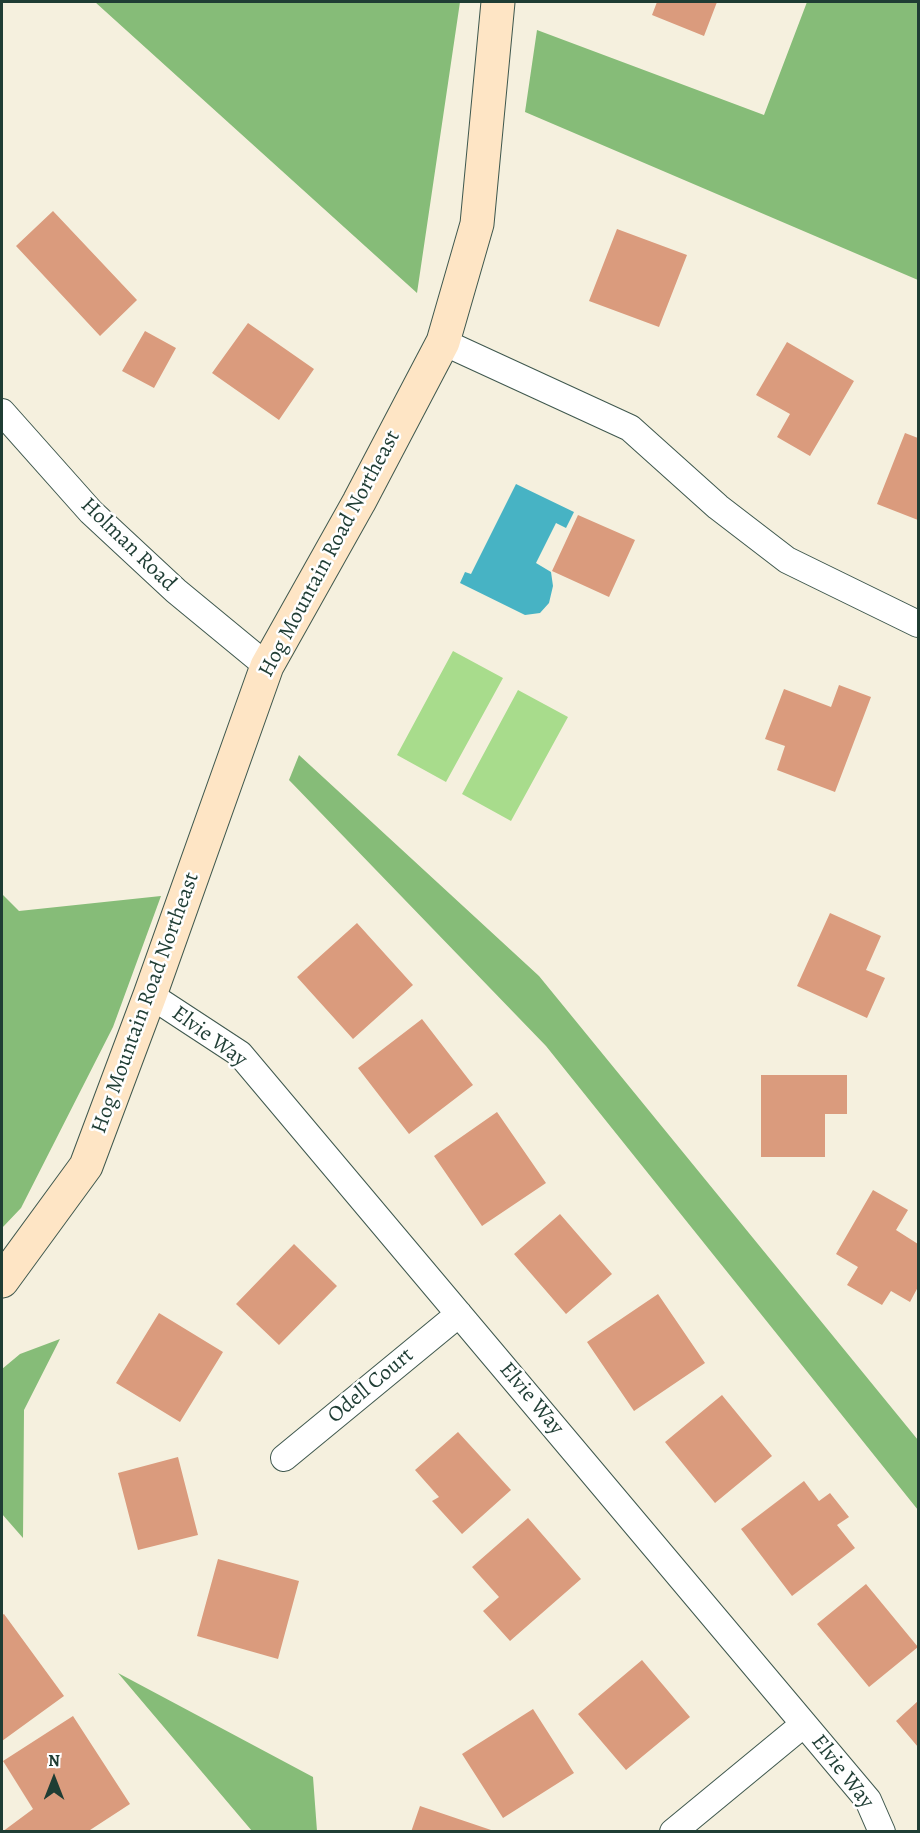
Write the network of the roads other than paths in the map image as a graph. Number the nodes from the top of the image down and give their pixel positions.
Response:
1 (498, 2) edge
2 (443, 342) junction
3 (2, 412) edge
4 (918, 624) edge
5 (267, 666) junction
6 (150, 995) junction
7 (2, 1281) edge
8 (459, 1314) junction
9 (284, 1458) dead end
10 (804, 1724) junction
11 (673, 1832) edge
12 (882, 1832) edge

1 - 2 street, Hog Mountain Road Northeast
2 - 4 street
2 - 5 street, Hog Mountain Road Northeast
3 - 5 street, Holman Road
5 - 6 street, Hog Mountain Road Northeast
6 - 7 street, Hog Mountain Road Northeast
6 - 8 street, Elvie Way
8 - 9 street, Odell Court
8 - 10 street, Elvie Way
10 - 11 street
10 - 12 street, Elvie Way

